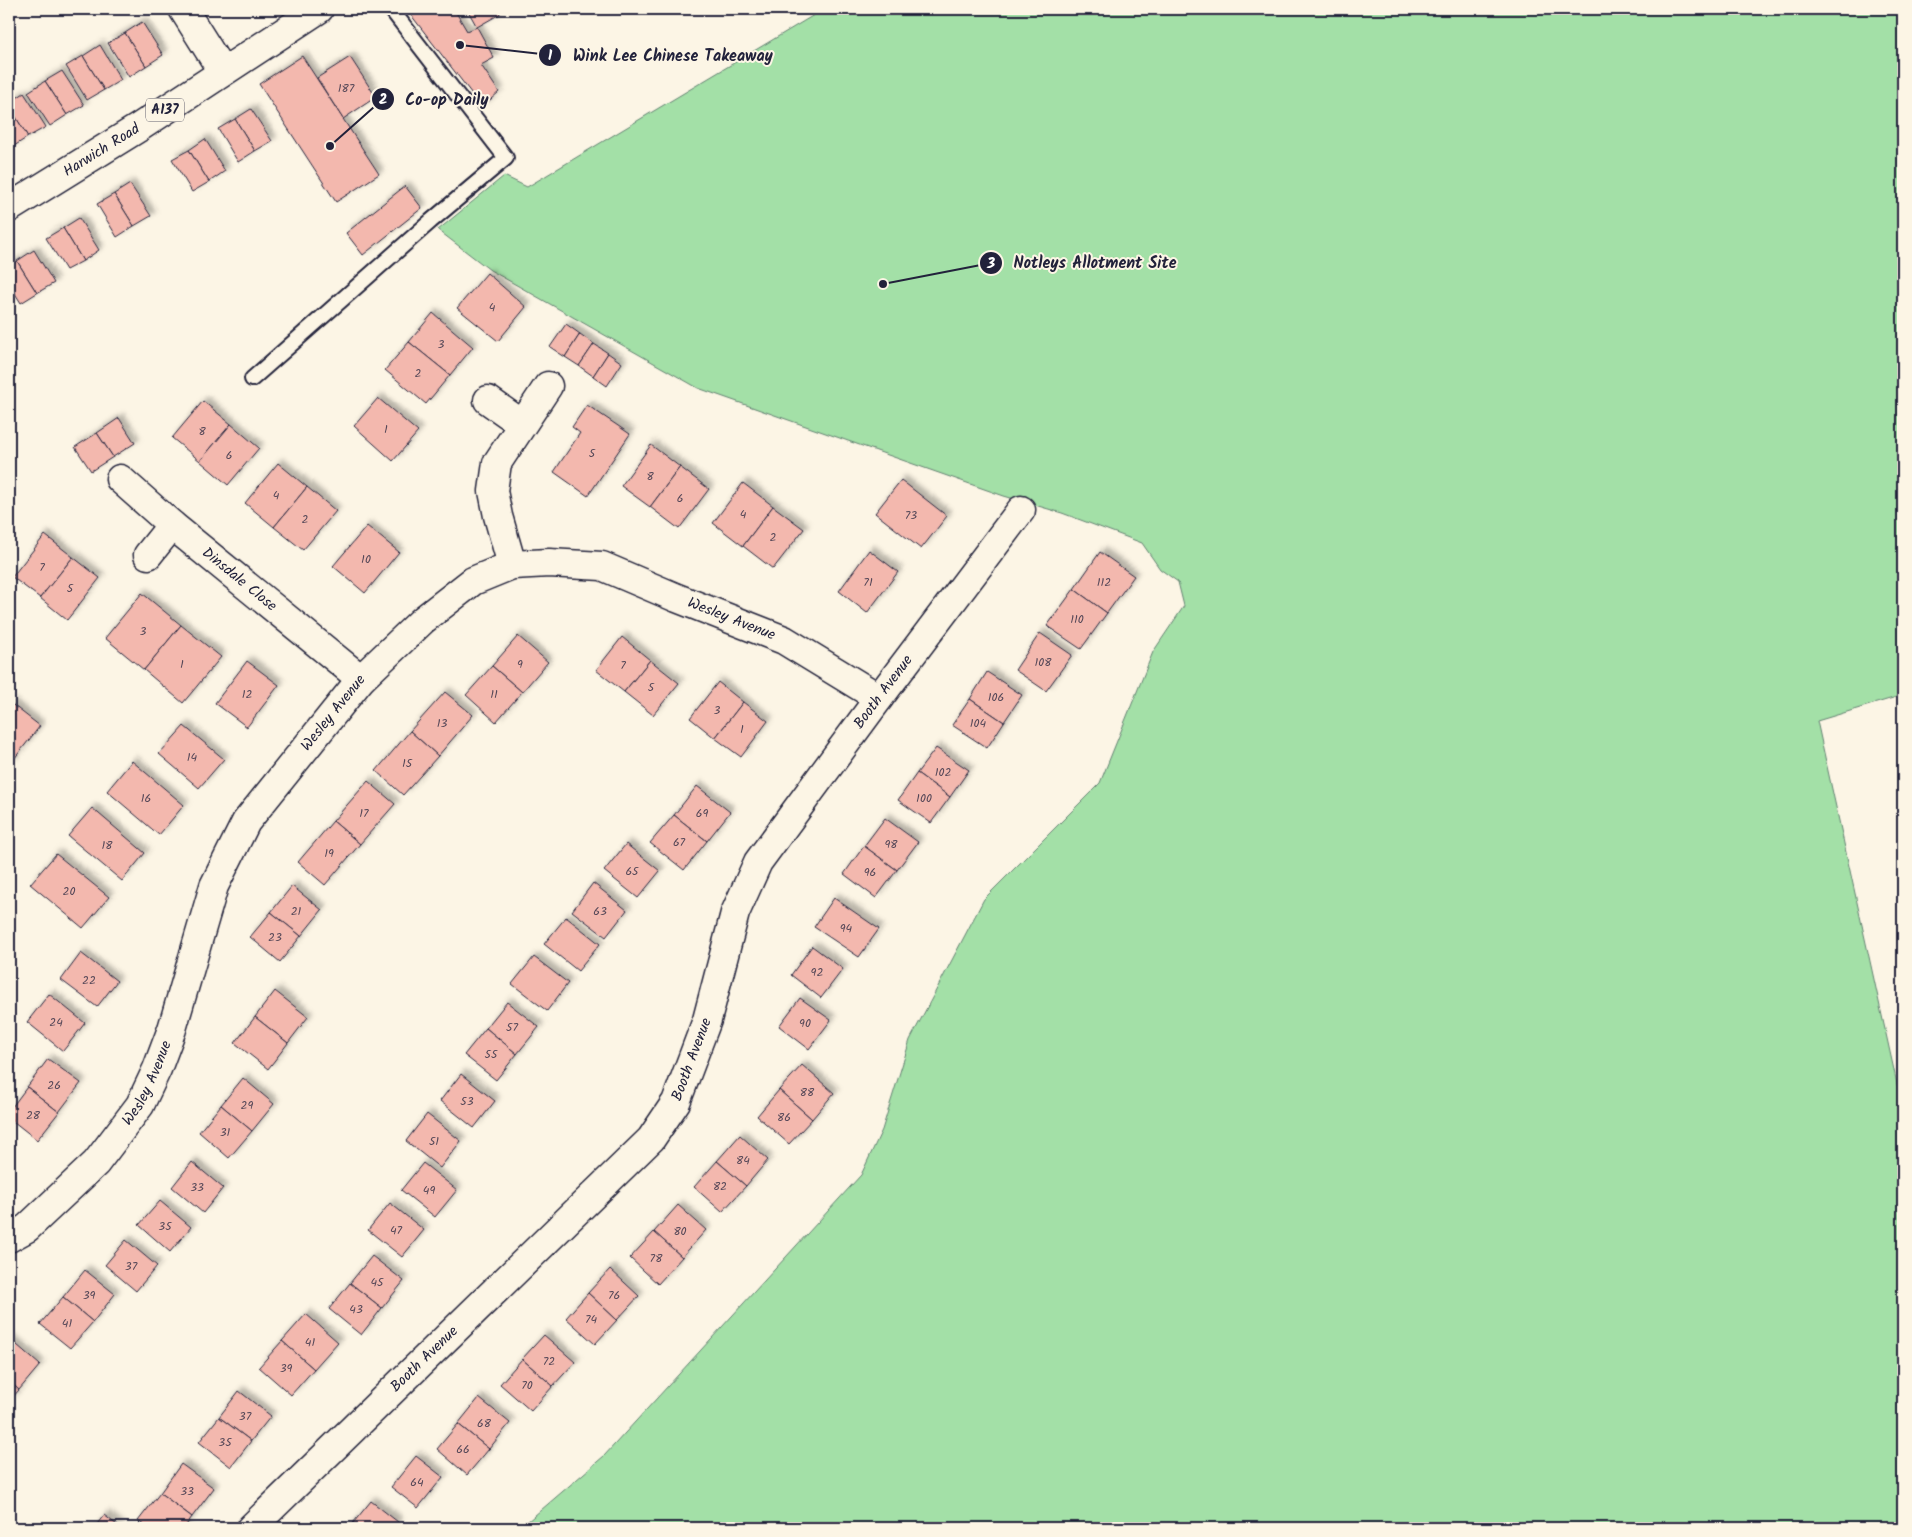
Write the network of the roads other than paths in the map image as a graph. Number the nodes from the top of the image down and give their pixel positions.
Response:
1 (183, 9) edge
2 (319, 9) edge
3 (391, 9) edge
4 (222, 71) junction
5 (9, 208) edge
6 (252, 379) dead end
7 (548, 386) dead end
8 (488, 400) dead end
9 (522, 424) junction
10 (120, 479) dead end
11 (1021, 510) dead end
12 (172, 525) junction
13 (148, 556) dead end
14 (512, 565) junction
15 (361, 679) junction
16 (879, 698) junction
17 (9, 1238) edge
18 (251, 1528) edge

1 - 4 street
2 - 4 street, Harwich Road / A137
3 - 6 lane
4 - 5 street, Harwich Road / A137
7 - 9 street
8 - 9 street
9 - 14 street
10 - 12 street, Dinsdale Close
11 - 16 street, Booth Avenue
12 - 13 street
12 - 15 street, Dinsdale Close
14 - 15 street, Wesley Avenue
14 - 16 street, Wesley Avenue
15 - 17 street, Wesley Avenue
16 - 18 street, Booth Avenue

